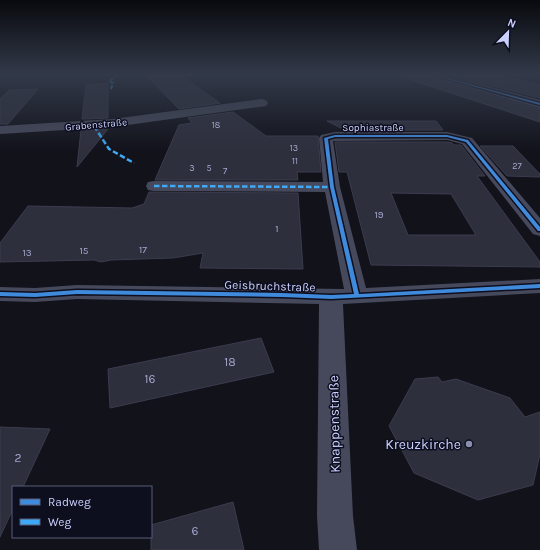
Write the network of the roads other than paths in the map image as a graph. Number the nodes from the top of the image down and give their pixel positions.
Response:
1 (528, 101) edge
2 (262, 103) dead end
3 (540, 104) edge
4 (0, 130) edge
5 (154, 186) dead end
6 (332, 187) junction
7 (540, 230) edge
8 (540, 286) edge
9 (0, 294) edge
10 (344, 297) junction
11 (338, 550) edge

1 - 3 street
2 - 4 street, Grabenstraße
5 - 6 street
6 - 7 street, Sophiastraße
6 - 10 street, Sophiastraße
8 - 10 street, Geisbruchstraße
9 - 10 street, Geisbruchstraße
10 - 11 street, Knappenstraße

